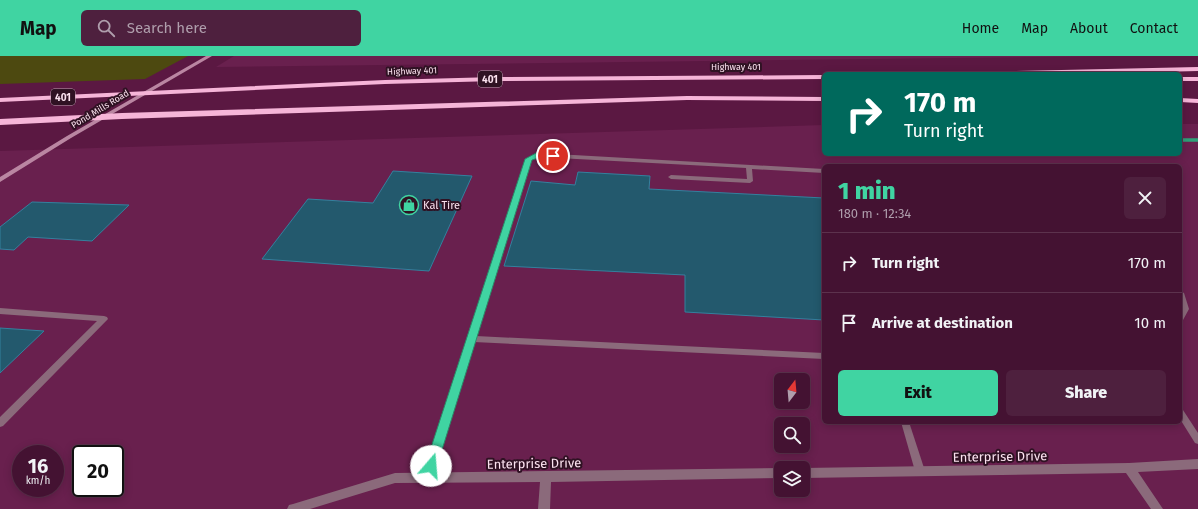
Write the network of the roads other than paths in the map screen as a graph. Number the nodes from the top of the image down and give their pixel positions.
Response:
1 (210, 56) edge
2 (1198, 69) edge
3 (1064, 72) edge
4 (822, 77) edge
5 (1182, 79) edge
6 (1198, 79) edge
7 (822, 98) edge
8 (1182, 99) edge
9 (0, 100) edge
10 (1198, 100) edge
11 (0, 122) edge
12 (749, 167) junction
13 (822, 171) edge
14 (671, 177) dead end
15 (0, 180) edge
16 (1182, 299) edge
17 (0, 311) edge
18 (1182, 315) edge
19 (471, 339) junction
20 (822, 356) edge
21 (1182, 415) edge
22 (0, 423) edge
23 (906, 424) edge
24 (1198, 440) edge
25 (1198, 464) edge
26 (1129, 468) junction
27 (920, 471) junction
28 (810, 473) edge
29 (774, 474) edge
30 (546, 477) junction
31 (427, 478) junction
32 (292, 509) edge
33 (544, 509) edge
34 (1157, 509) edge

1 - 15 main road, Pond Mills Road
2 - 3 highway
4 - 9 highway, Highway 401 / 401
5 - 6 highway
7 - 11 highway, 401
8 - 10 highway
12 - 13 lane
12 - 14 lane
12 - 19 lane
16 - 18 lane
17 - 22 lane
19 - 20 lane
19 - 31 lane
21 - 24 lane
23 - 27 lane
25 - 26 street, Enterprise Drive
26 - 27 street, Enterprise Drive
26 - 34 street
27 - 28 street, Enterprise Drive
29 - 30 street, Enterprise Drive
30 - 31 street, Enterprise Drive
30 - 33 street
31 - 32 street, Enterprise Drive

